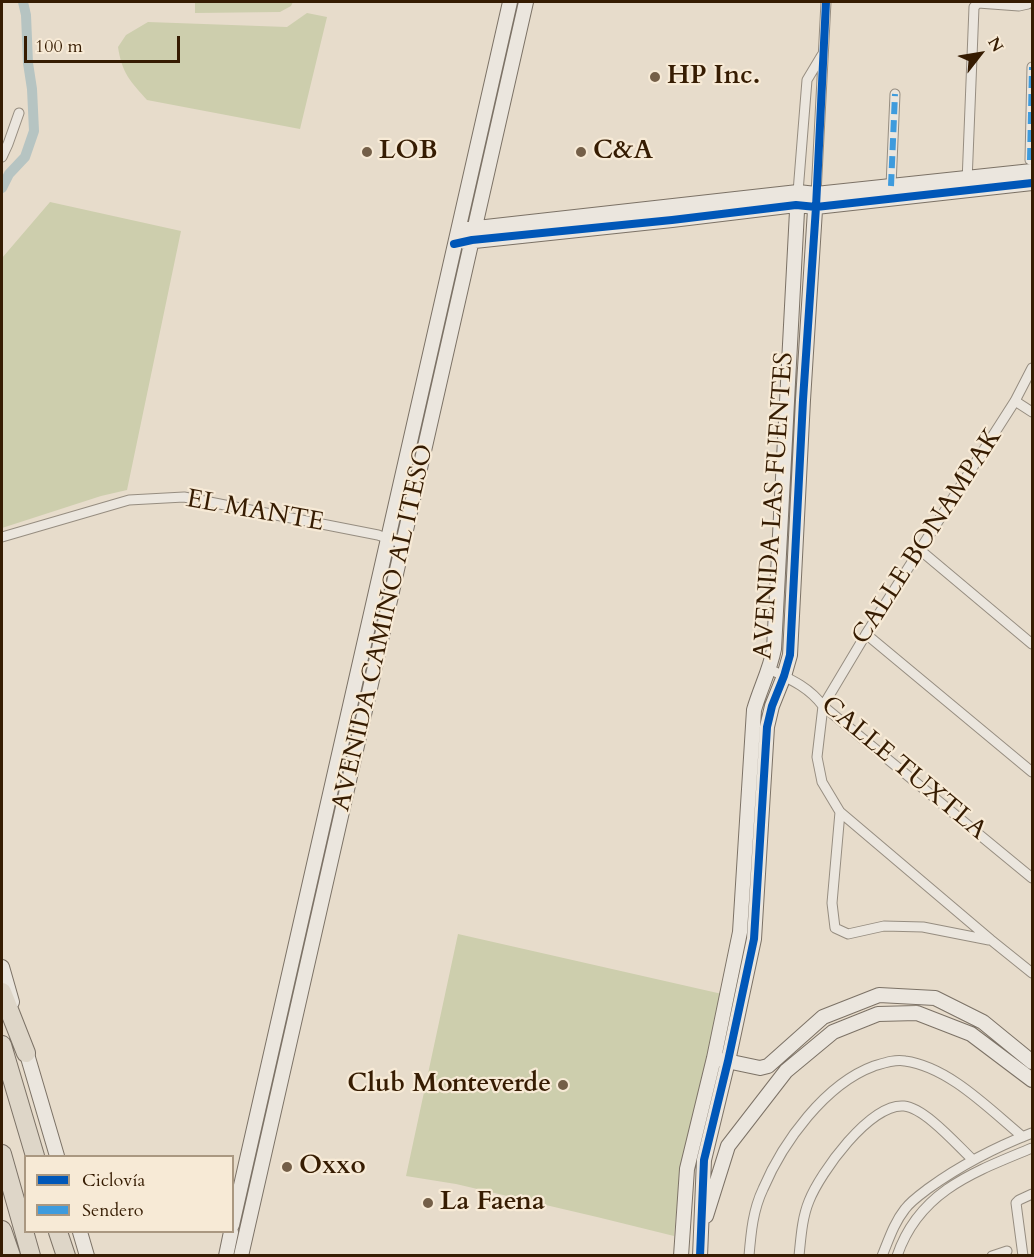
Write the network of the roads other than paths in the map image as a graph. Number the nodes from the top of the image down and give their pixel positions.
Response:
1 (510, 2) edge
2 (526, 2) edge
3 (826, 2) edge
4 (1029, 3) edge
5 (823, 53) junction
6 (1032, 67) edge
7 (895, 94) dead end
8 (19, 113) dead end
9 (2, 157) edge
10 (1031, 165) edge
11 (1032, 183) edge
12 (967, 184) junction
13 (891, 186) junction
14 (797, 198) junction
15 (816, 200) junction
16 (473, 234) junction
17 (455, 237) junction
18 (1032, 368) edge
19 (1015, 401) junction
20 (1032, 412) edge
21 (2, 537) edge
22 (388, 538) junction
23 (403, 544) junction
24 (920, 550) junction
25 (866, 634) junction
26 (1032, 644) edge
27 (769, 669) junction
28 (784, 676) junction
29 (823, 706) junction
30 (1032, 772) edge
31 (840, 812) junction
32 (1032, 878) edge
33 (991, 940) junction
34 (2, 967) edge
35 (1032, 973) edge
36 (2, 992) edge
37 (2, 1045) edge
38 (26, 1053) junction
39 (714, 1058) junction
40 (728, 1061) junction
41 (1032, 1062) edge
42 (1032, 1079) edge
43 (1028, 1135) edge
44 (1032, 1148) edge
45 (2, 1154) edge
46 (35, 1155) edge
47 (57, 1155) edge
48 (973, 1160) junction
49 (945, 1176) junction
50 (951, 1186) junction
51 (1032, 1194) edge
52 (234, 1216) edge
53 (2, 1230) edge
54 (24, 1231) edge
55 (701, 1232) junction
56 (24, 1233) edge
57 (58, 1233) edge
58 (80, 1233) edge
59 (231, 1233) edge
60 (1007, 1251) dead end
61 (11, 1256) edge
62 (31, 1256) edge
63 (66, 1256) edge
64 (87, 1256) edge
65 (226, 1256) edge
66 (241, 1256) edge
67 (681, 1256) edge
68 (700, 1256) edge
69 (749, 1256) edge
70 (799, 1256) edge
71 (882, 1256) edge
72 (897, 1256) edge
73 (992, 1256) edge
74 (1023, 1256) edge

1 - 17 street, AVENIDA CAMINO AL ITESO
2 - 16 street, AVENIDA CAMINO AL ITESO
3 - 5 street, AVENIDA LAS FUENTES
4 - 12 street
5 - 14 street, AVENIDA LAS FUENTES
5 - 15 street, AVENIDA LAS FUENTES
6 - 10 street
7 - 13 street
8 - 9 street
10 - 12 street
11 - 12 street
12 - 13 street
12 - 15 street
13 - 15 street
14 - 15 street
14 - 16 street
14 - 27 street, AVENIDA LAS FUENTES
15 - 28 street, AVENIDA LAS FUENTES
16 - 17 street
16 - 23 street, AVENIDA CAMINO AL ITESO
17 - 22 street, AVENIDA CAMINO AL ITESO
18 - 19 street, CALLE BONAMPAK
19 - 20 street
19 - 24 street, CALLE BONAMPAK
21 - 22 street, EL MANTE
22 - 23 street, EL MANTE
22 - 52 street, AVENIDA CAMINO AL ITESO
23 - 66 street, AVENIDA CAMINO AL ITESO
24 - 25 street, CALLE BONAMPAK
24 - 26 street
25 - 29 street, CALLE BONAMPAK
25 - 30 street
27 - 28 street, CALLE TUXTLA
27 - 39 street, AVENIDA LAS FUENTES
28 - 29 street, CALLE TUXTLA
28 - 40 street, AVENIDA LAS FUENTES
29 - 31 street
29 - 32 street, CALLE TUXTLA
31 - 33 street
31 - 33 street
33 - 35 street
34 - 38 street
36 - 38 highway
37 - 46 highway
38 - 47 street
39 - 40 street
39 - 67 street, AVENIDA LAS FUENTES
40 - 41 street
40 - 55 street, AVENIDA LAS FUENTES
42 - 55 street
43 - 48 street
43 - 69 street
44 - 50 street
45 - 54 highway
48 - 49 street
48 - 70 street
49 - 50 street
49 - 71 street
50 - 72 street
51 - 74 street
53 - 61 highway
55 - 68 street, AVENIDA LAS FUENTES
56 - 62 highway
57 - 63 highway
58 - 64 street
59 - 65 street
60 - 73 street

